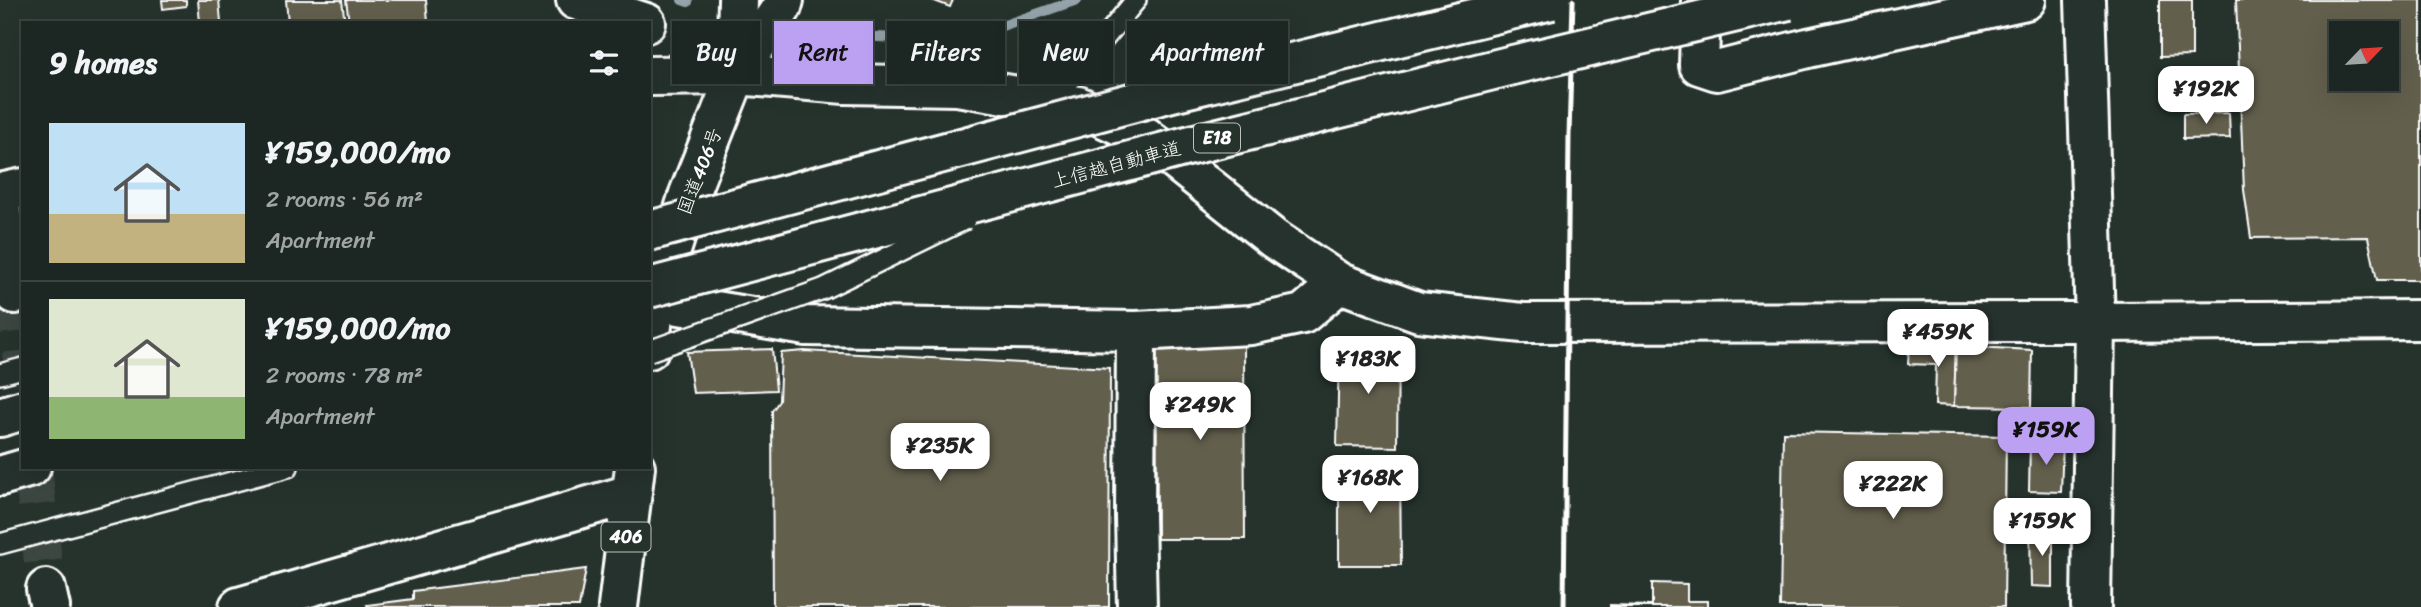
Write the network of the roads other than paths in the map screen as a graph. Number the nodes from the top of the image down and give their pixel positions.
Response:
1 (576, 0) edge
2 (738, 0) edge
3 (784, 0) edge
4 (1136, 0) edge
5 (1551, 0) edge
6 (1701, 0) edge
7 (1788, 0) edge
8 (2026, 0) edge
9 (2085, 0) edge
10 (642, 21) edge
11 (737, 21) edge
12 (760, 40) edge
13 (651, 76) edge
14 (672, 76) edge
15 (760, 77) edge
16 (732, 84) edge
17 (1052, 102) junction
18 (1037, 185) junction
19 (21, 188) edge
20 (0, 192) edge
21 (0, 205) edge
22 (651, 230) edge
23 (1340, 283) junction
24 (15, 294) tunnel mouth
25 (652, 294) edge
26 (651, 313) edge
27 (2421, 320) edge
28 (2095, 322) junction
29 (1136, 331) junction
30 (651, 349) edge
31 (21, 369) edge
32 (0, 374) edge
33 (21, 411) edge
34 (0, 417) edge
35 (25, 469) edge
36 (281, 469) edge
37 (0, 477) edge
38 (633, 481) edge
39 (0, 544) edge
40 (239, 607) edge
41 (618, 607) edge
42 (1137, 607) edge
43 (2091, 607) edge

1 - 10 main road
2 - 11 main road, 国道406号
3 - 12 main road, 国道406号
4 - 17 lane
5 - 22 main road, bridge
6 - 8 main road
7 - 18 main road, 上信越自動車道 / E18, bridge
9 - 28 main road
13 - 14 main road
15 - 17 main road
16 - 25 main road, 国道406号
17 - 23 main road
18 - 25 main road, 上信越自動車道 / E18, bridge
18 - 30 lane, bridge
19 - 20 main road
21 - 24 main road
23 - 28 main road
23 - 29 main road
25 - 26 main road, 国道406号
25 - 29 main road
27 - 28 main road
28 - 43 main road
29 - 42 main road
31 - 32 lane
33 - 34 main road
35 - 37 main road
36 - 39 lane
38 - 40 main road
38 - 41 main road, 406

